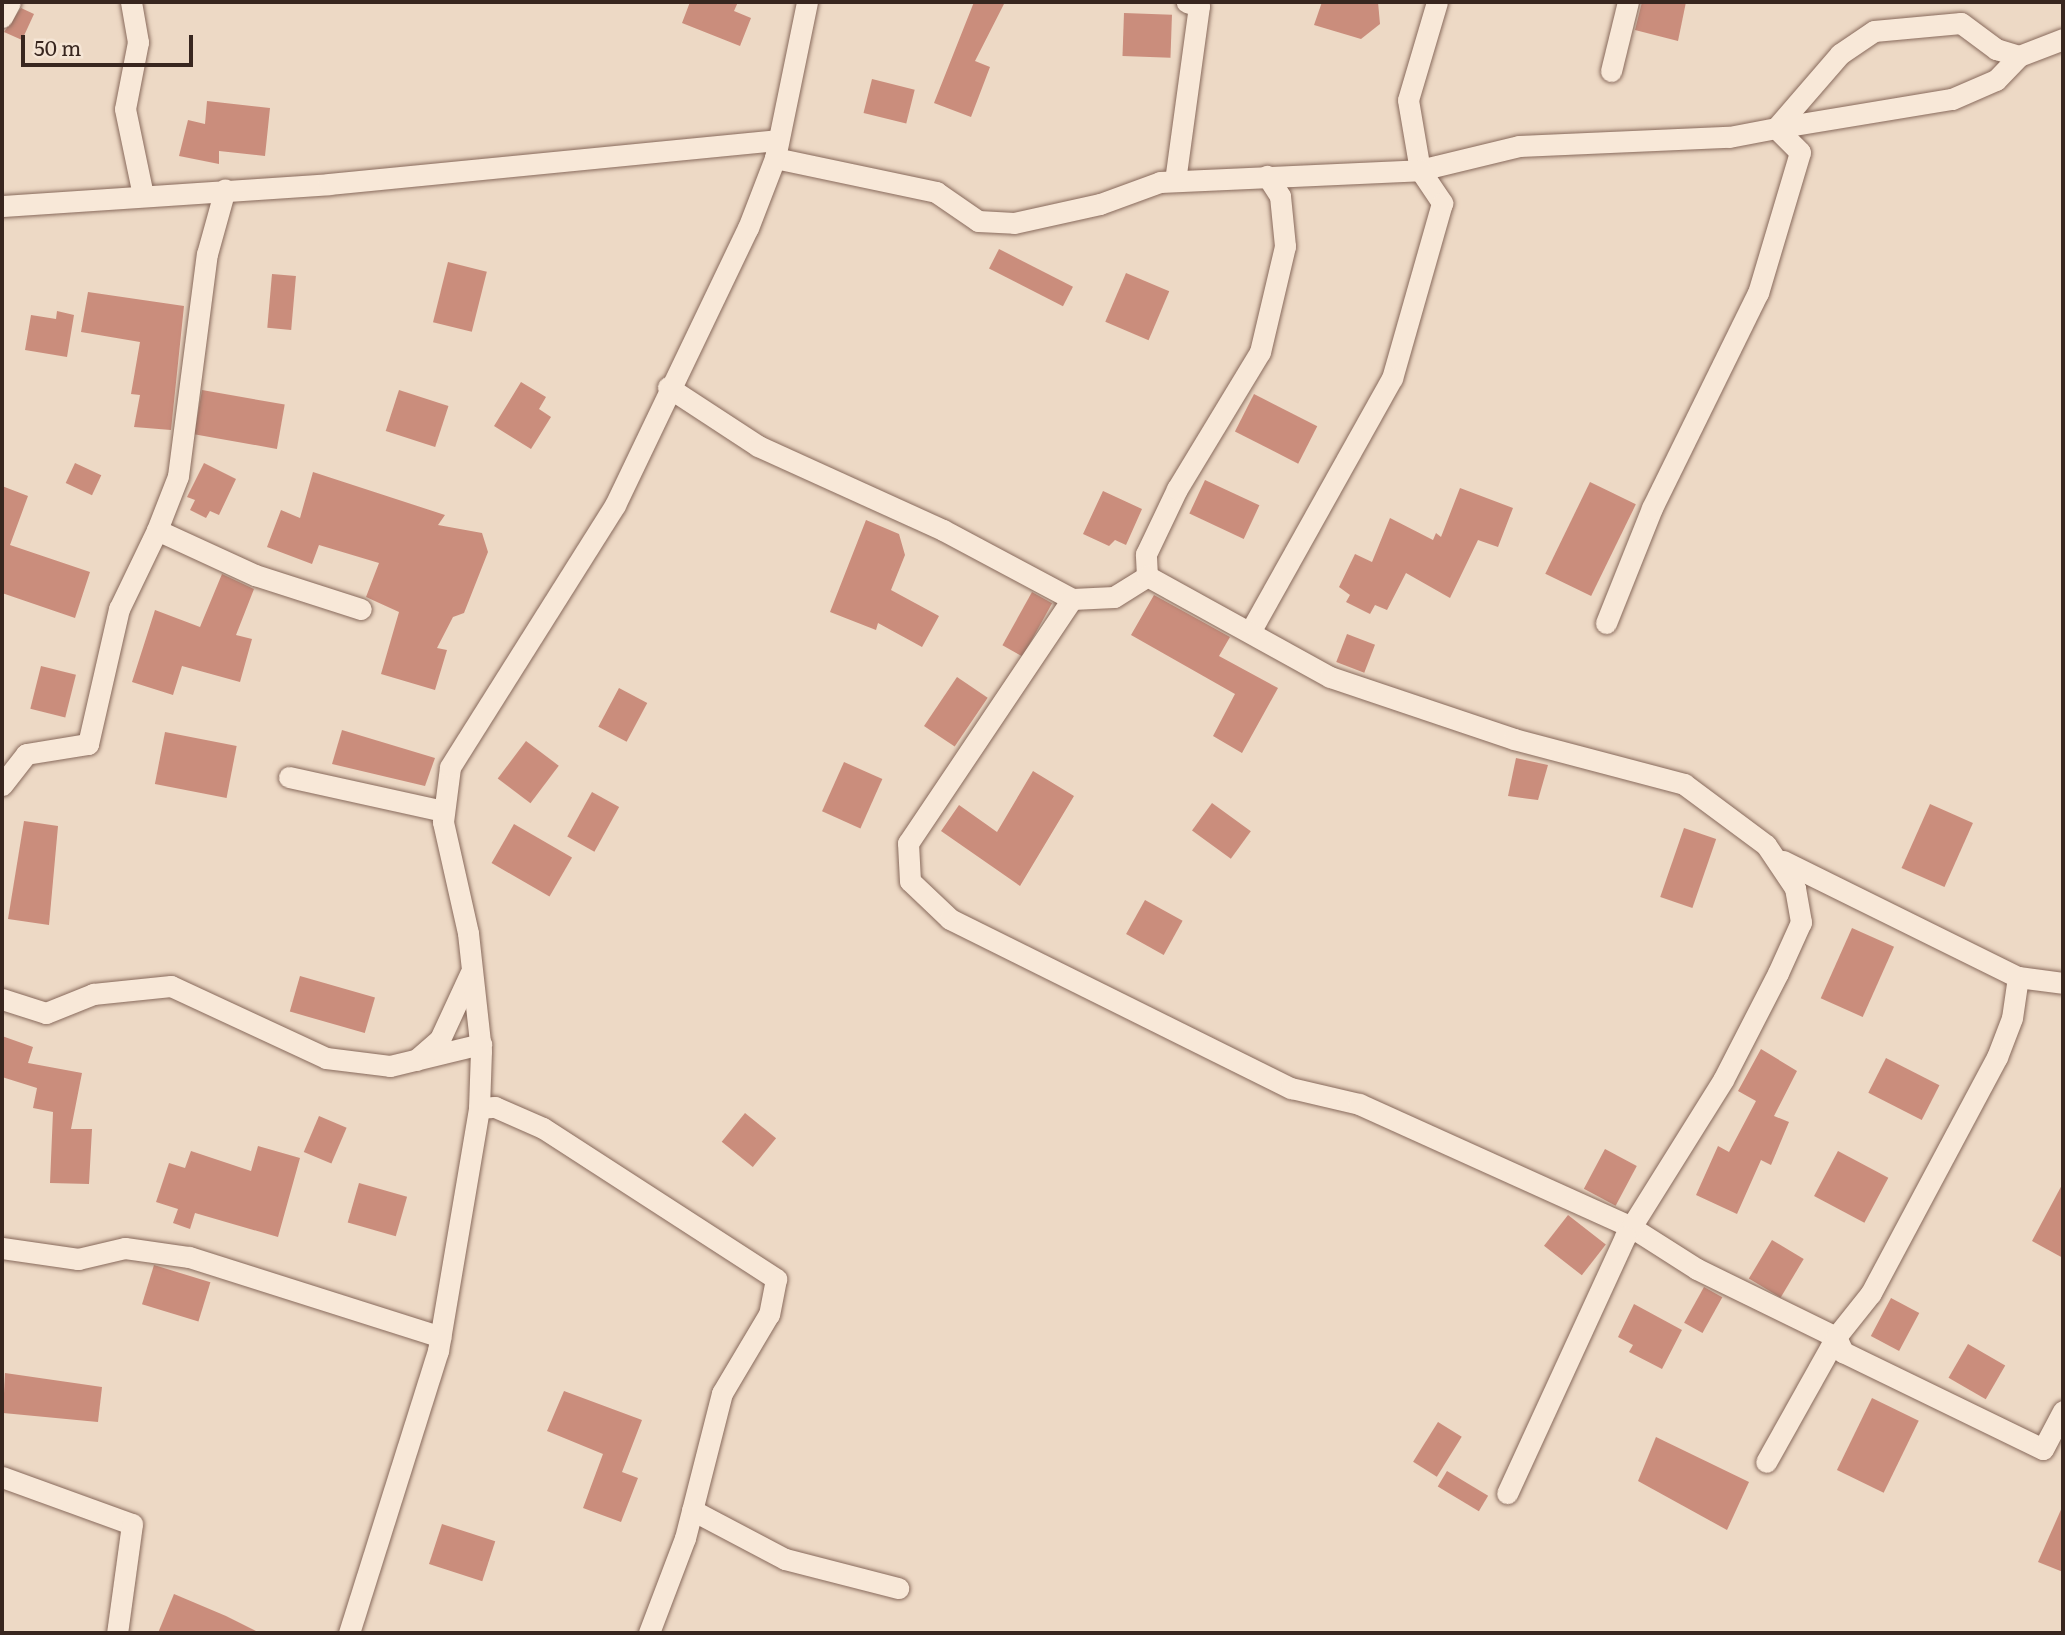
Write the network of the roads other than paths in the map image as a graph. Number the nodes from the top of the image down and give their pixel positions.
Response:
1 (10, 2) edge
2 (131, 2) edge
3 (807, 2) edge
4 (1187, 2) edge
5 (1437, 2) edge
6 (1628, 2) edge
7 (2, 16) edge
8 (2063, 39) edge
9 (2019, 56) junction
10 (1611, 71) dead end
11 (1776, 128) junction
12 (774, 149) junction
13 (1420, 170) junction
14 (1267, 176) junction
15 (1175, 181) junction
16 (225, 190) junction
17 (143, 195) junction
18 (2, 206) edge
19 (668, 387) junction
20 (157, 530) junction
21 (1147, 576) junction
22 (1072, 600) junction
23 (361, 609) dead end
24 (1606, 622) dead end
25 (1252, 629) junction
26 (289, 777) dead end
27 (2, 785) edge
28 (443, 811) junction
29 (1772, 853) junction
30 (470, 974) junction
31 (2018, 977) junction
32 (2063, 983) edge
33 (2, 999) edge
34 (481, 1044) junction
35 (414, 1062) junction
36 (479, 1108) junction
37 (1631, 1227) junction
38 (2, 1248) edge
39 (441, 1337) junction
40 (1836, 1337) junction
41 (2063, 1411) edge
42 (1766, 1462) dead end
43 (2, 1477) edge
44 (1507, 1493) dead end
45 (692, 1510) junction
46 (898, 1588) dead end
47 (117, 1633) edge
48 (349, 1633) edge
49 (649, 1633) edge

1 - 7 street
2 - 17 street
3 - 12 street
4 - 15 street
5 - 13 street
6 - 10 street
8 - 9 street
9 - 11 street
9 - 11 street
11 - 13 street
11 - 24 street
12 - 15 street
12 - 16 street
12 - 19 street
13 - 14 street
13 - 25 street
14 - 15 street
14 - 21 street
16 - 17 street
16 - 20 street
17 - 18 street
19 - 22 street
19 - 28 street
20 - 23 street
20 - 27 street
21 - 22 street
21 - 25 street
22 - 37 street
25 - 29 street
26 - 28 street
28 - 30 street
29 - 31 street
29 - 37 street
30 - 34 street
30 - 35 street
31 - 32 street
31 - 40 street
33 - 35 street
34 - 35 street
34 - 36 street
36 - 39 street
36 - 45 street
37 - 40 street
37 - 44 street
38 - 39 street
39 - 48 street
40 - 41 street
40 - 42 street
43 - 47 street
45 - 46 street
45 - 49 street

